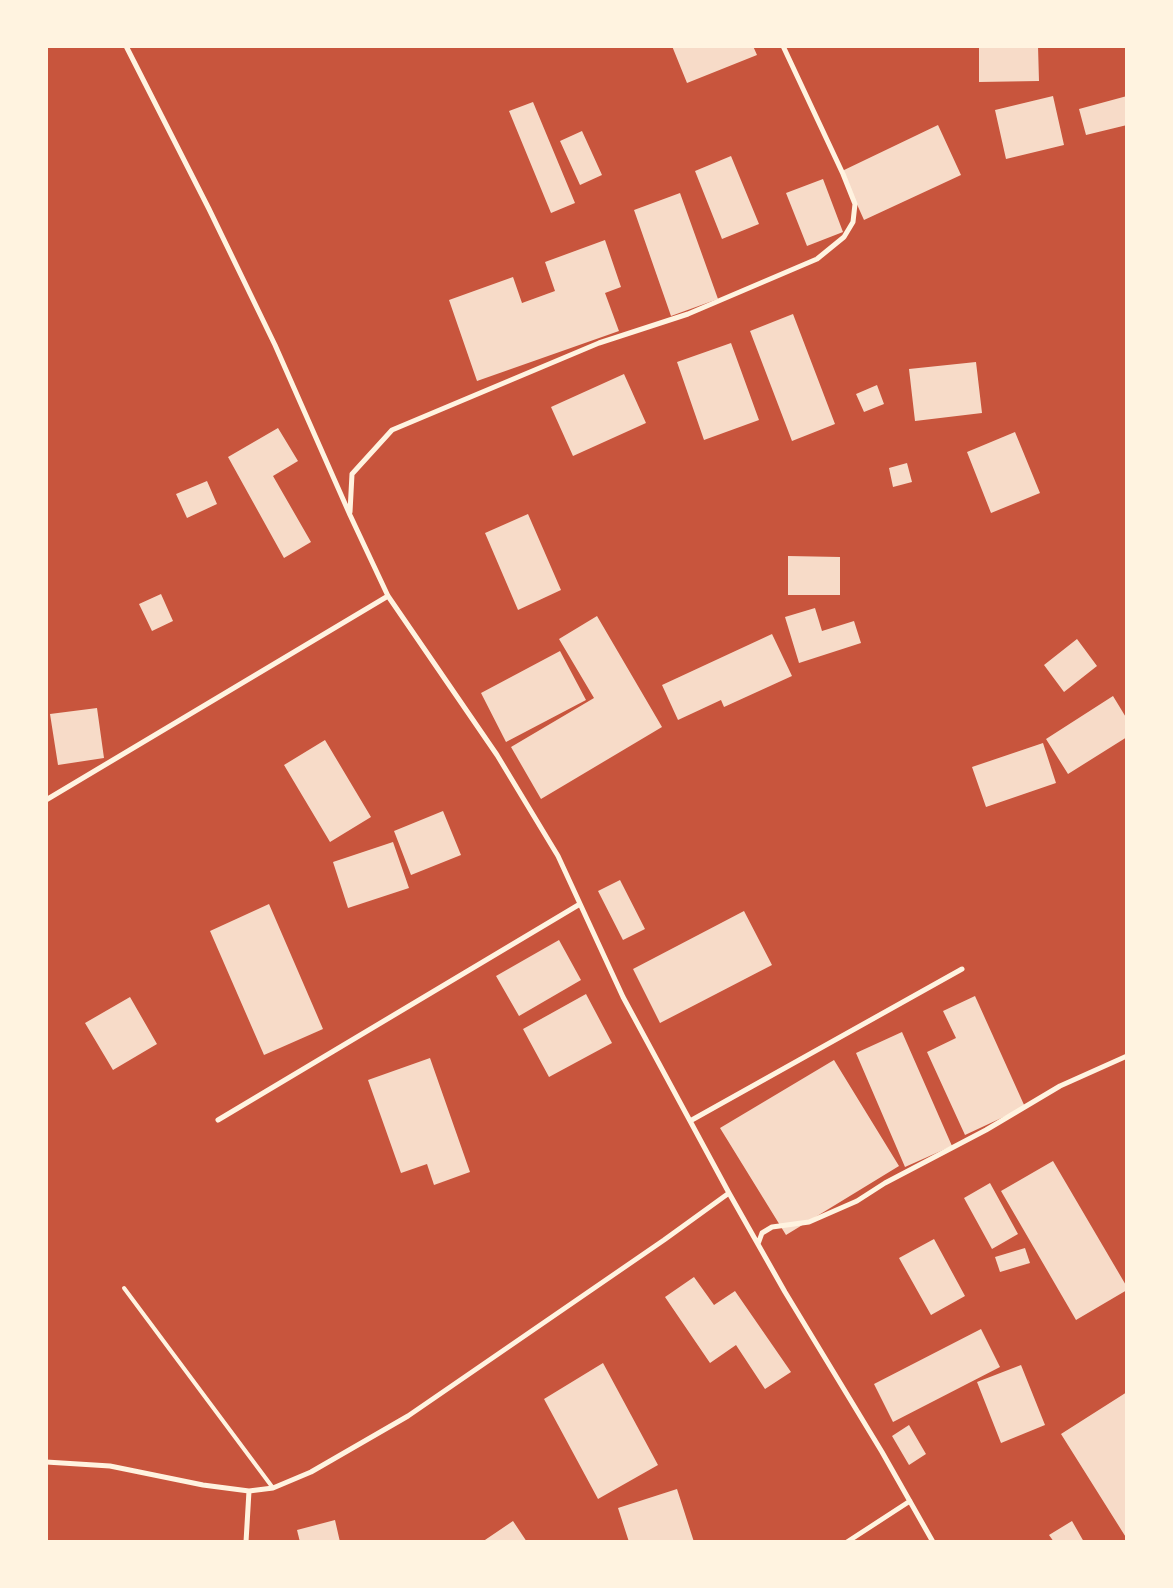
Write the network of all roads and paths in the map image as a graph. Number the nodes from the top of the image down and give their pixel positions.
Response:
1 (126, 46) edge
2 (782, 46) edge
3 (350, 515) junction
4 (388, 596) junction
5 (46, 800) edge
6 (580, 904) junction
7 (962, 969) dead end
8 (1127, 1056) edge
9 (218, 1120) dead end
10 (690, 1121) junction
11 (729, 1193) junction
12 (758, 1244) junction
13 (124, 1288) dead end
14 (46, 1462) edge
15 (273, 1488) junction
16 (249, 1491) junction
17 (910, 1501) junction
18 (246, 1542) edge
19 (847, 1542) edge
20 (933, 1542) edge

1 - 3 street
2 - 3 street
3 - 4 street
4 - 5 street
4 - 6 street
6 - 9 street
6 - 10 street
7 - 10 street
8 - 12 street
10 - 11 street
11 - 12 street
11 - 15 street
12 - 17 street
13 - 15 lane
14 - 16 street
15 - 16 street
16 - 18 street
17 - 19 street
17 - 20 street

